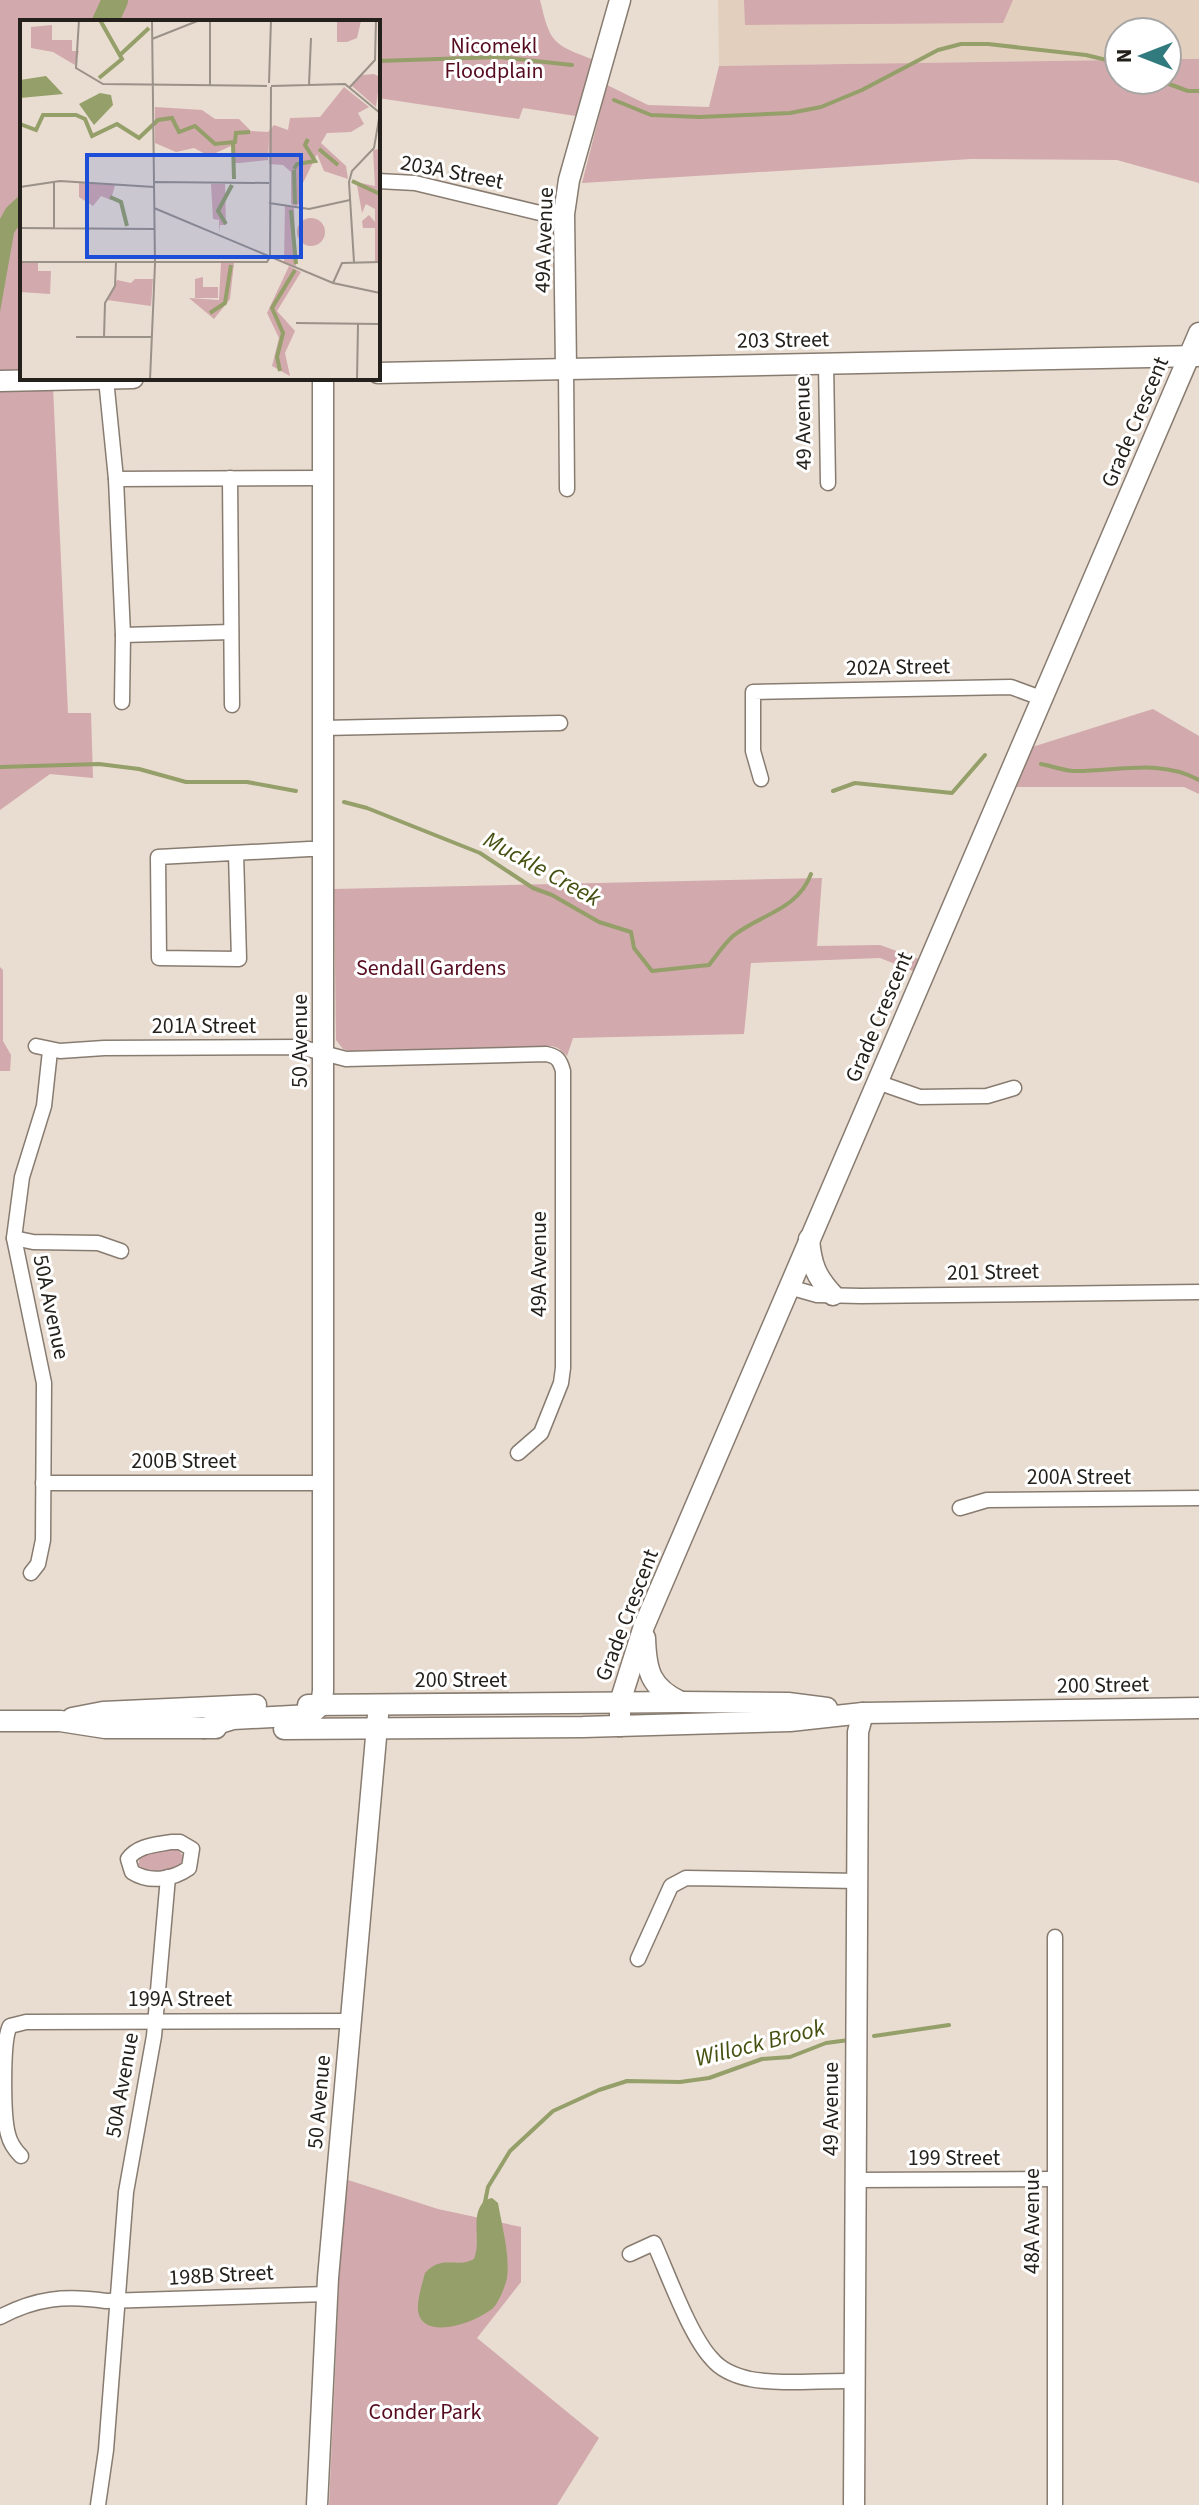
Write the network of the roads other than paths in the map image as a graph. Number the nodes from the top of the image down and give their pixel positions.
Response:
1 (620, 0) edge
2 (380, 181) edge
3 (564, 214) junction
4 (1199, 333) edge
5 (1194, 356) edge
6 (826, 363) junction
7 (566, 368) junction
8 (380, 373) edge
9 (53, 380) edge
10 (106, 380) edge
11 (323, 380) edge
12 (0, 381) edge
13 (230, 478) junction
14 (323, 478) junction
15 (116, 479) junction
16 (828, 483) dead end
17 (567, 489) dead end
18 (231, 632) junction
19 (123, 635) junction
20 (1041, 698) junction
21 (122, 702) dead end
22 (232, 705) dead end
23 (560, 723) dead end
24 (323, 728) junction
25 (761, 779) dead end
26 (323, 849) junction
27 (236, 853) junction
28 (43, 1048) joint
29 (323, 1053) junction
30 (561, 1061) joint
31 (877, 1082) junction
32 (1014, 1088) dead end
33 (14, 1238) junction
34 (809, 1239) junction
35 (121, 1251) dead end
36 (789, 1287) junction
37 (1199, 1292) edge
38 (833, 1295) junction
39 (518, 1453) dead end
40 (43, 1483) junction
41 (324, 1483) junction
42 (1199, 1498) edge
43 (960, 1508) dead end
44 (31, 1573) dead end
45 (644, 1626) junction
46 (620, 1702) junction
47 (681, 1702) junction
48 (379, 1704) junction
49 (321, 1705) junction
50 (1199, 1708) edge
51 (863, 1713) junction
52 (0, 1721) edge
53 (60, 1721) junction
54 (620, 1726) junction
55 (204, 1728) junction
56 (377, 1728) junction
57 (168, 1877) dead end
58 (857, 1881) junction
59 (1055, 1937) dead end
60 (638, 1959) dead end
61 (350, 2021) junction
62 (156, 2022) junction
63 (21, 2156) dead end
64 (1054, 2179) junction
65 (855, 2180) junction
66 (630, 2254) dead end
67 (327, 2294) junction
68 (118, 2301) junction
69 (0, 2317) edge
70 (855, 2381) junction
71 (98, 2505) edge
72 (317, 2505) edge
73 (854, 2505) edge
74 (1055, 2505) edge

1 - 3 street, 49A Avenue
2 - 3 street, 203A Street
3 - 7 street, 49A Avenue
4 - 5 street, Grade Crescent
5 - 6 street, 203 Street
5 - 20 street, Grade Crescent
6 - 7 street, 203 Street
6 - 16 street, 49 Avenue
7 - 8 street, 203 Street
7 - 17 street, 49A Avenue
9 - 12 street
10 - 15 street
11 - 14 street, 50 Avenue
13 - 14 street
13 - 15 street
13 - 18 street
14 - 24 street, 50 Avenue
15 - 19 street
18 - 19 street
18 - 22 street
19 - 21 street
20 - 25 street, 202A Street
20 - 31 street, Grade Crescent
23 - 24 street
24 - 26 street, 50 Avenue
26 - 27 street
26 - 29 street, 50 Avenue
27 - 27 street
28 - 29 street, 201A Street
28 - 33 street, 50A Avenue
29 - 30 street, 201A Street
29 - 41 street, 50 Avenue
30 - 39 street, 49A Avenue
31 - 32 street
31 - 34 street, Grade Crescent
33 - 35 street
33 - 40 street, 50A Avenue
34 - 36 street, Grade Crescent
34 - 38 street
36 - 38 street, 201 Street
36 - 45 street, Grade Crescent
37 - 38 street, 201 Street
40 - 41 street, 200B Street
40 - 44 street, 50A Avenue
41 - 49 street, 50 Avenue
42 - 43 street, 200A Street
45 - 46 street, Grade Crescent
45 - 47 street
46 - 47 street, 200 Street
46 - 48 street, 200 Street
46 - 54 street, Grade Crescent
47 - 51 street, 200 Street
48 - 49 street, 200 Street
48 - 56 street, 50 Avenue
49 - 53 street, 200 Street
49 - 55 street
50 - 51 street, 200 Street
51 - 54 street, 200 Street
51 - 58 street, 49 Avenue
52 - 53 street, 200 Street
53 - 55 street, 200 Street
54 - 56 street, 200 Street
55 - 56 street, 200 Street
56 - 61 street, 50 Avenue
57 - 62 street, 50A Avenue
58 - 60 street
58 - 65 street, 49 Avenue
59 - 64 street, 48A Avenue
61 - 62 street, 199A Street
61 - 67 street, 50 Avenue
62 - 63 street, 199A Street
62 - 68 street, 50A Avenue
64 - 65 street, 199 Street
64 - 74 street, 48A Avenue
65 - 70 street, 49 Avenue
66 - 70 street
67 - 68 street, 198B Street
67 - 72 street, 50 Avenue
68 - 69 street
68 - 71 street, 50A Avenue
70 - 73 street, 49 Avenue

